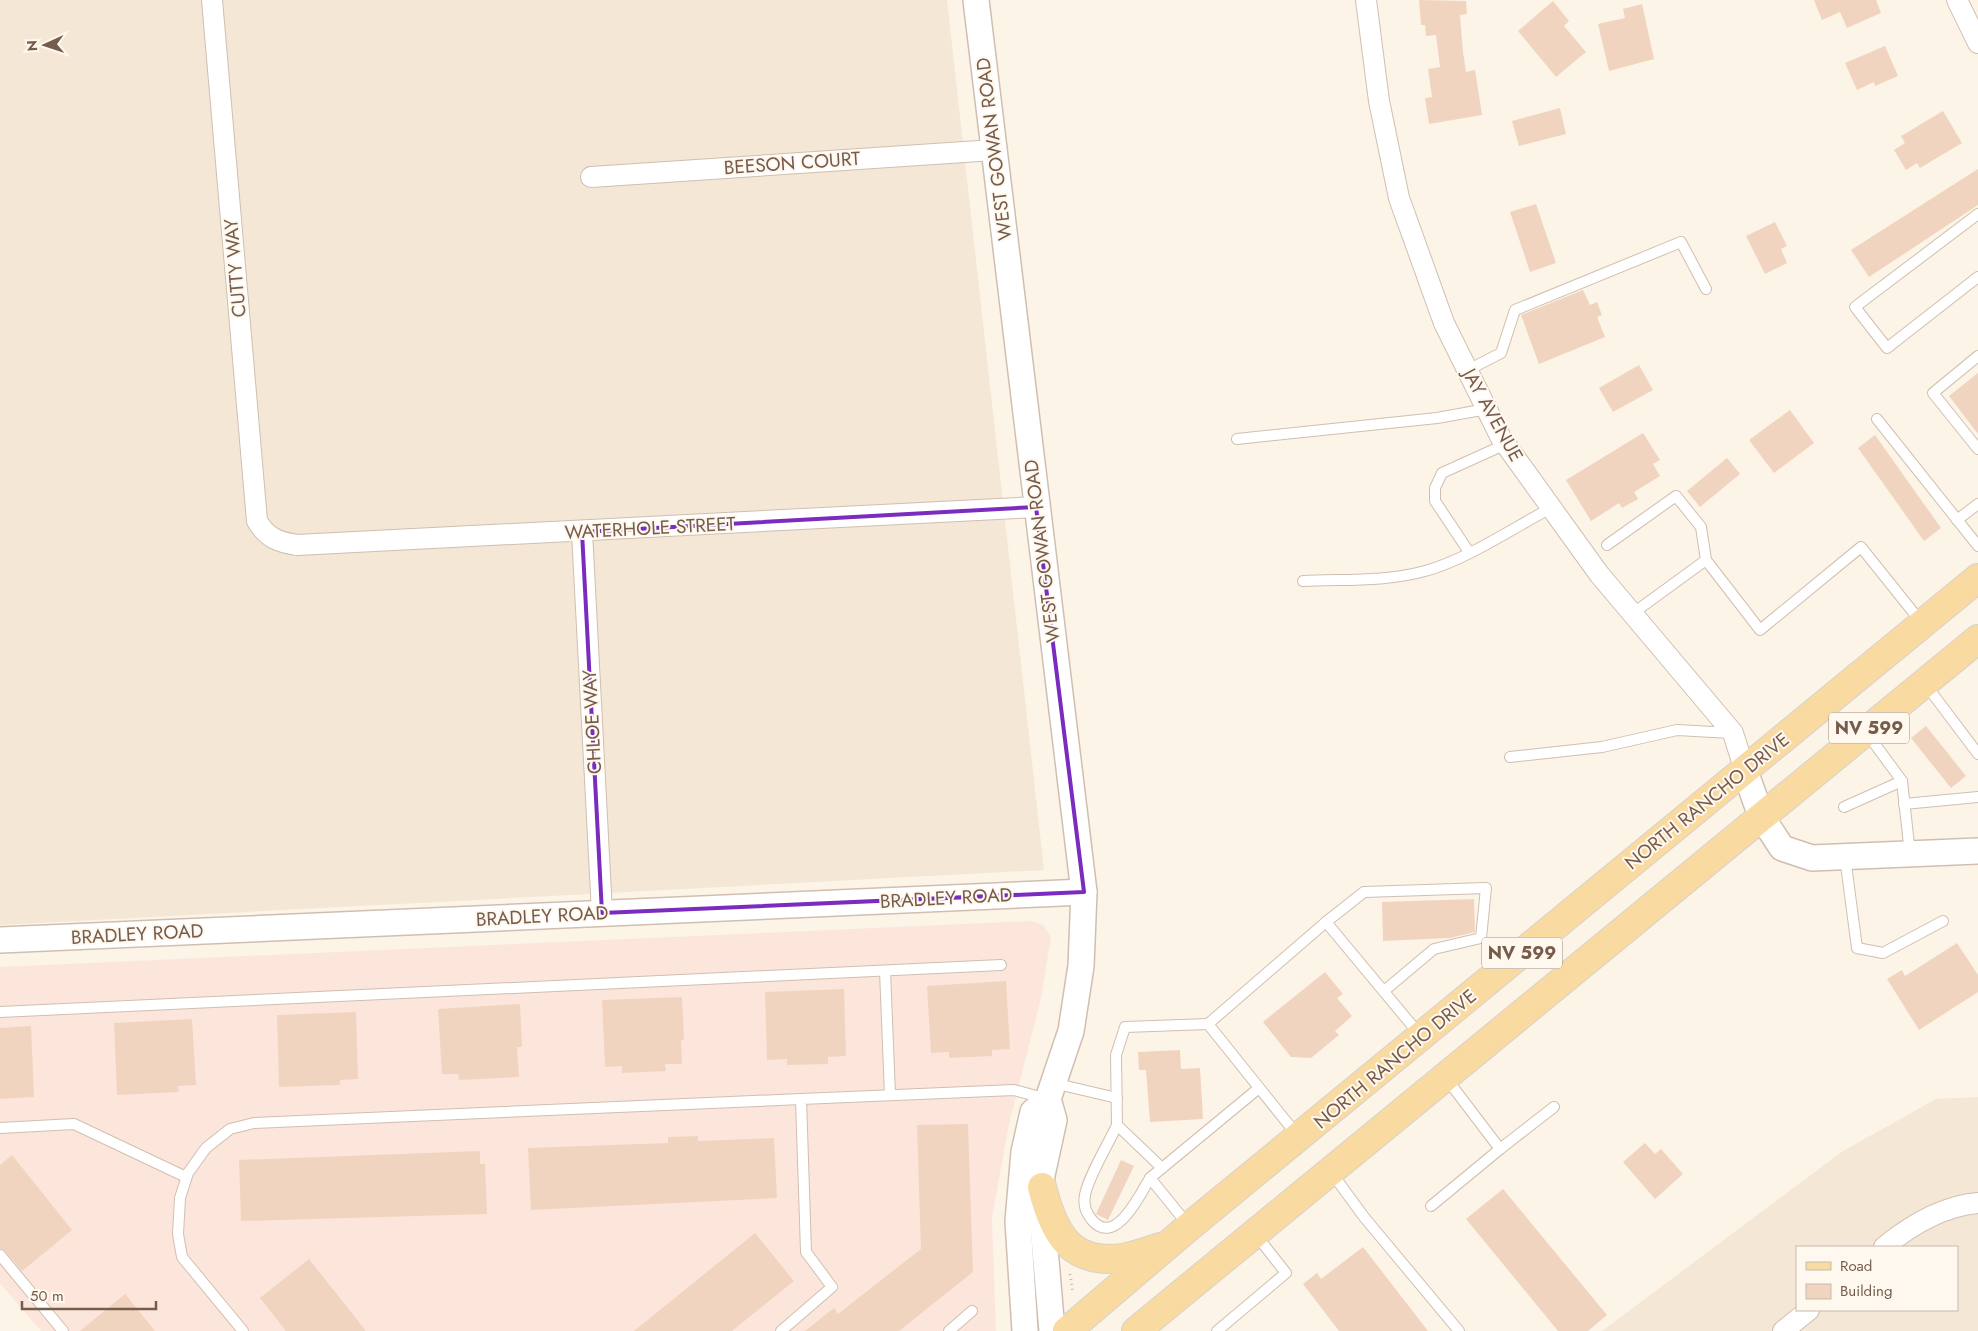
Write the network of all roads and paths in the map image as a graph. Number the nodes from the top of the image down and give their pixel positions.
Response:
1 (212, 0) edge
2 (976, 0) edge
3 (1366, 0) edge
4 (1957, 0) edge
5 (1978, 43) edge
6 (994, 150) junction
7 (591, 177) dead end
8 (1978, 214) edge
9 (1978, 277) edge
10 (1706, 289) dead end
11 (1978, 356) edge
12 (1468, 370) junction
13 (1487, 409) junction
14 (1876, 419) dead end
15 (1237, 440) dead end
16 (1506, 444) junction
17 (1978, 449) edge
18 (1978, 504) edge
19 (1036, 507) junction
20 (1551, 508) junction
21 (1958, 520) junction
22 (582, 532) junction
23 (265, 534) joint
24 (1607, 545) dead end
25 (1978, 546) edge
26 (1469, 552) junction
27 (1706, 560) junction
28 (1978, 578) edge
29 (1303, 581) dead end
30 (1632, 614) junction
31 (1921, 623) junction
32 (1978, 639) edge
33 (1925, 683) junction
34 (1865, 731) junction
35 (1732, 733) junction
36 (1978, 754) edge
37 (1510, 757) dead end
38 (1745, 771) junction
39 (1902, 781) junction
40 (1978, 797) edge
41 (1904, 804) junction
42 (1844, 807) dead end
43 (1761, 816) junction
44 (1978, 851) edge
45 (1910, 854) junction
46 (1845, 857) junction
47 (1084, 892) junction
48 (602, 913) junction
49 (1943, 921) dead end
50 (1326, 922) junction
51 (0, 940) edge
52 (1002, 965) dead end
53 (885, 971) junction
54 (1384, 991) junction
55 (0, 1012) edge
56 (1208, 1024) junction
57 (1421, 1036) junction
58 (1445, 1077) junction
59 (1259, 1088) junction
60 (1050, 1091) junction
61 (890, 1095) junction
62 (1117, 1098) junction
63 (801, 1099) junction
64 (1554, 1106) dead end
65 (1118, 1125) junction
66 (0, 1128) edge
67 (1299, 1138) junction
68 (1500, 1150) junction
69 (1162, 1168) junction
70 (1330, 1170) junction
71 (186, 1178) junction
72 (1150, 1178) junction
73 (1042, 1188) junction
74 (1978, 1203) edge
75 (1431, 1206) dead end
76 (1190, 1226) junction
77 (1254, 1233) junction
78 (1169, 1244) junction
79 (1885, 1246) edge
80 (0, 1255) edge
81 (1070, 1271) dead end
82 (1073, 1293) dead end
83 (1807, 1311) edge
84 (972, 1312) dead end
85 (63, 1331) edge
86 (243, 1331) edge
87 (781, 1331) edge
88 (949, 1331) edge
89 (1025, 1331) edge
90 (1052, 1331) edge
91 (1067, 1331) edge
92 (1136, 1331) edge
93 (1217, 1331) edge
94 (1459, 1331) edge
95 (1783, 1331) edge

1 - 23 street, CUTTY WAY
2 - 6 street, WEST GOWAN ROAD
3 - 12 street, JAY AVENUE
4 - 5 street
6 - 7 street, BEESON COURT
6 - 19 street, WEST GOWAN ROAD
8 - 9 lane
10 - 12 lane
11 - 17 lane
12 - 13 street, JAY AVENUE
13 - 15 lane
13 - 16 street, JAY AVENUE
14 - 21 lane
16 - 20 street, JAY AVENUE
16 - 26 lane
18 - 21 lane
19 - 22 street, WATERHOLE STREET
19 - 47 street, WEST GOWAN ROAD
20 - 26 lane
20 - 30 street, JAY AVENUE
21 - 25 lane
22 - 23 street, WATERHOLE STREET
22 - 48 street, CHLOE WAY
24 - 27 lane
26 - 29 lane
27 - 30 lane
27 - 31 lane
28 - 31 main road, NORTH RANCHO DRIVE / NV 599
30 - 35 street, JAY AVENUE
31 - 38 main road, NORTH RANCHO DRIVE / NV 599
32 - 33 main road, NV 599
33 - 34 main road, NV 599
33 - 36 lane
34 - 39 lane
34 - 43 main road, NV 599
35 - 37 lane
35 - 38 street, JAY AVENUE
38 - 43 street
38 - 57 main road, NORTH RANCHO DRIVE / NV 599
39 - 41 lane
39 - 42 lane
40 - 41 lane
41 - 45 lane
43 - 46 street
43 - 58 main road, NV 599
44 - 45 street
45 - 46 street
46 - 49 lane
47 - 48 street, BRADLEY ROAD
47 - 60 street, WEST GOWAN ROAD
48 - 51 street, BRADLEY ROAD
50 - 54 lane
50 - 54 lane
50 - 56 lane
52 - 53 lane
53 - 55 lane
53 - 61 lane
54 - 57 lane
56 - 59 lane
56 - 62 lane
57 - 67 main road, NORTH RANCHO DRIVE / NV 599
58 - 68 lane
58 - 70 main road, NV 599
59 - 67 lane
59 - 69 lane
60 - 61 lane
60 - 62 lane
60 - 73 street
60 - 89 street, WEST GOWAN ROAD
61 - 63 lane
62 - 65 lane
63 - 71 lane
63 - 87 lane
64 - 68 lane
65 - 69 lane
65 - 72 lane
66 - 71 lane
67 - 76 main road, NORTH RANCHO DRIVE / NV 599
68 - 75 lane
69 - 72 lane
70 - 77 main road, NV 599
70 - 94 lane
71 - 86 lane
72 - 76 lane
73 - 78 main road
73 - 90 street
74 - 79 street
76 - 78 main road, NORTH RANCHO DRIVE / NV 599
77 - 92 main road, NV 599
77 - 93 lane
78 - 91 main road, NORTH RANCHO DRIVE / NV 599
80 - 85 lane
81 - 82 path
83 - 95 street
84 - 88 lane

